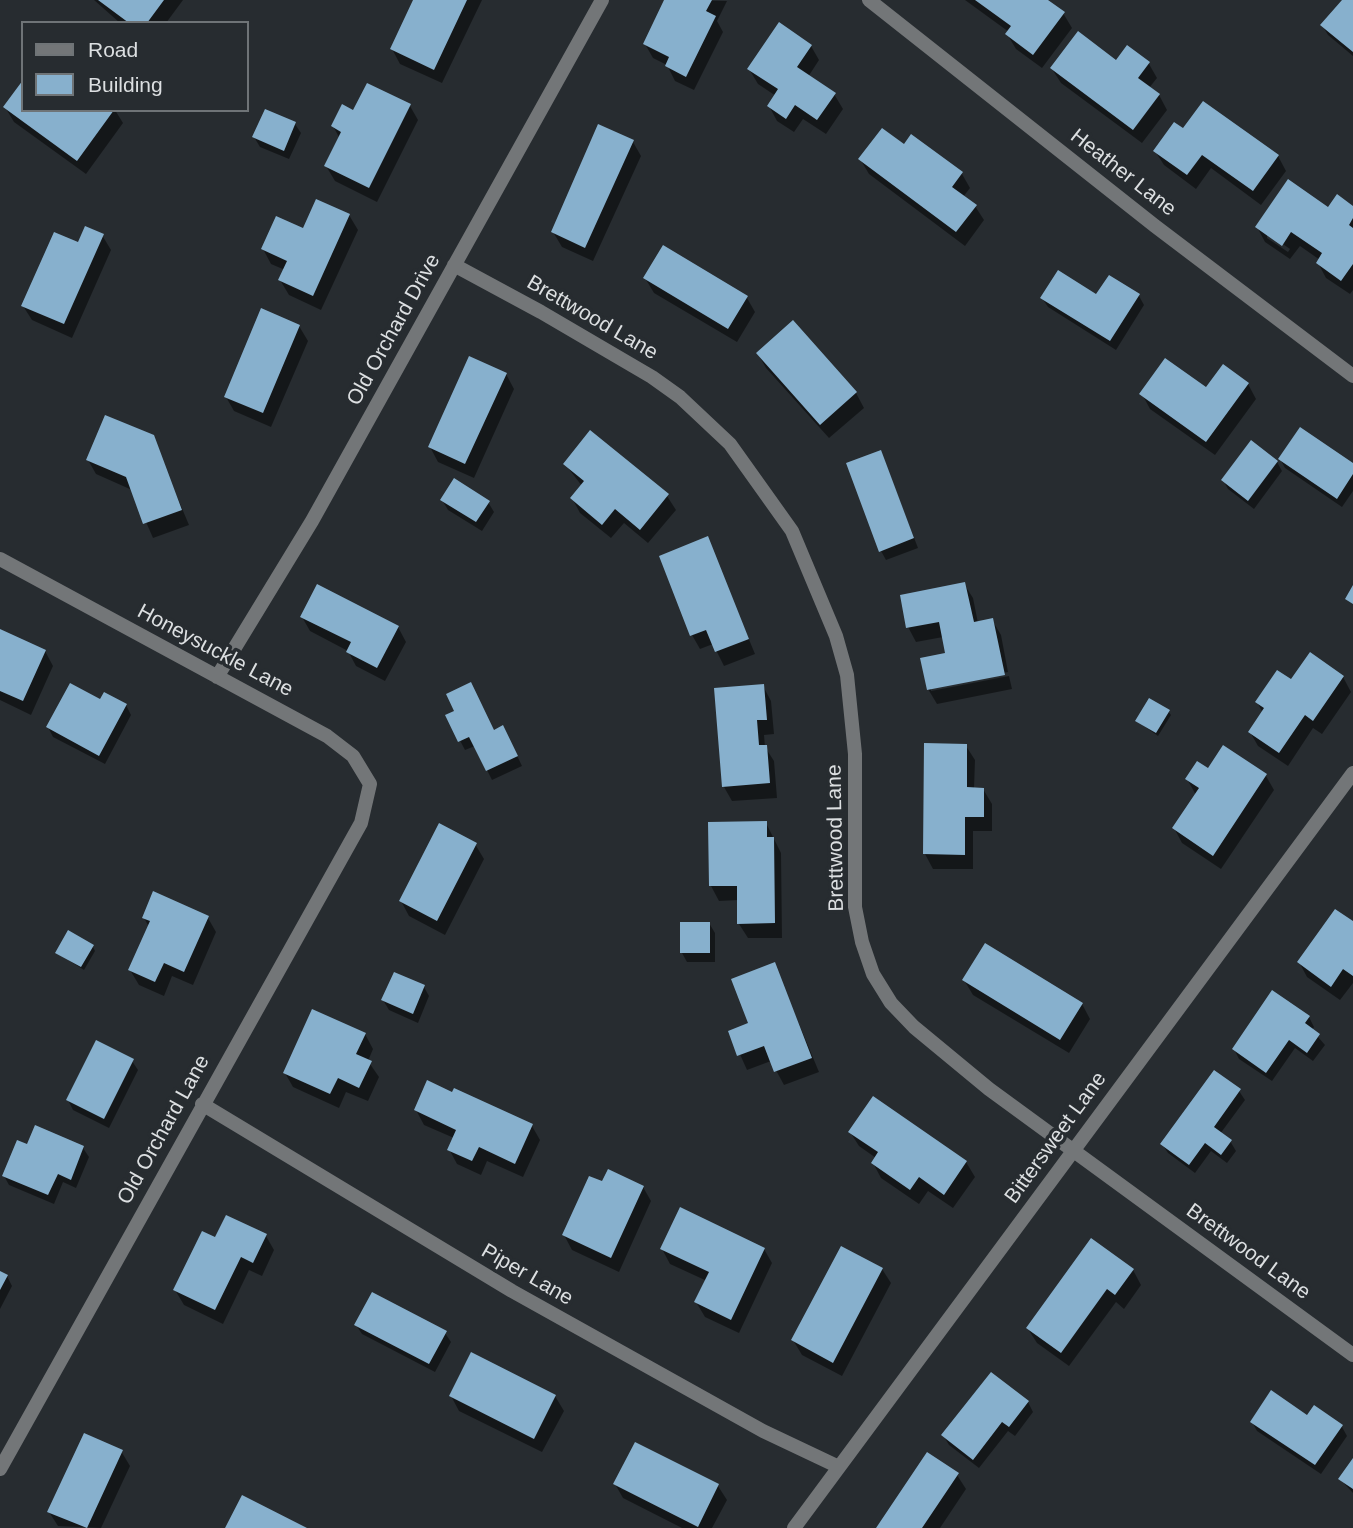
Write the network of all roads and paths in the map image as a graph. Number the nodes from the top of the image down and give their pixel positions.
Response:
1 (602, 0) edge
2 (869, 0) edge
3 (454, 265) junction
4 (1353, 376) edge
5 (0, 559) edge
6 (217, 677) junction
7 (1353, 773) edge
8 (365, 811) joint
9 (202, 1104) junction
10 (1074, 1149) junction
11 (1353, 1355) edge
12 (839, 1467) junction
13 (0, 1469) edge
14 (794, 1528) edge

1 - 3 street, Old Orchard Drive
2 - 4 street, Heather Lane
3 - 6 street, Old Orchard Drive
3 - 10 street, Brettwood Lane
5 - 6 street, Honeysuckle Lane
6 - 8 street, Honeysuckle Lane
7 - 10 street, Bittersweet Lane
8 - 9 street, Old Orchard Lane
9 - 12 street, Piper Lane
9 - 13 street, Old Orchard Lane
10 - 11 street, Brettwood Lane
10 - 12 street, Bittersweet Lane
12 - 14 street, Bittersweet Lane

